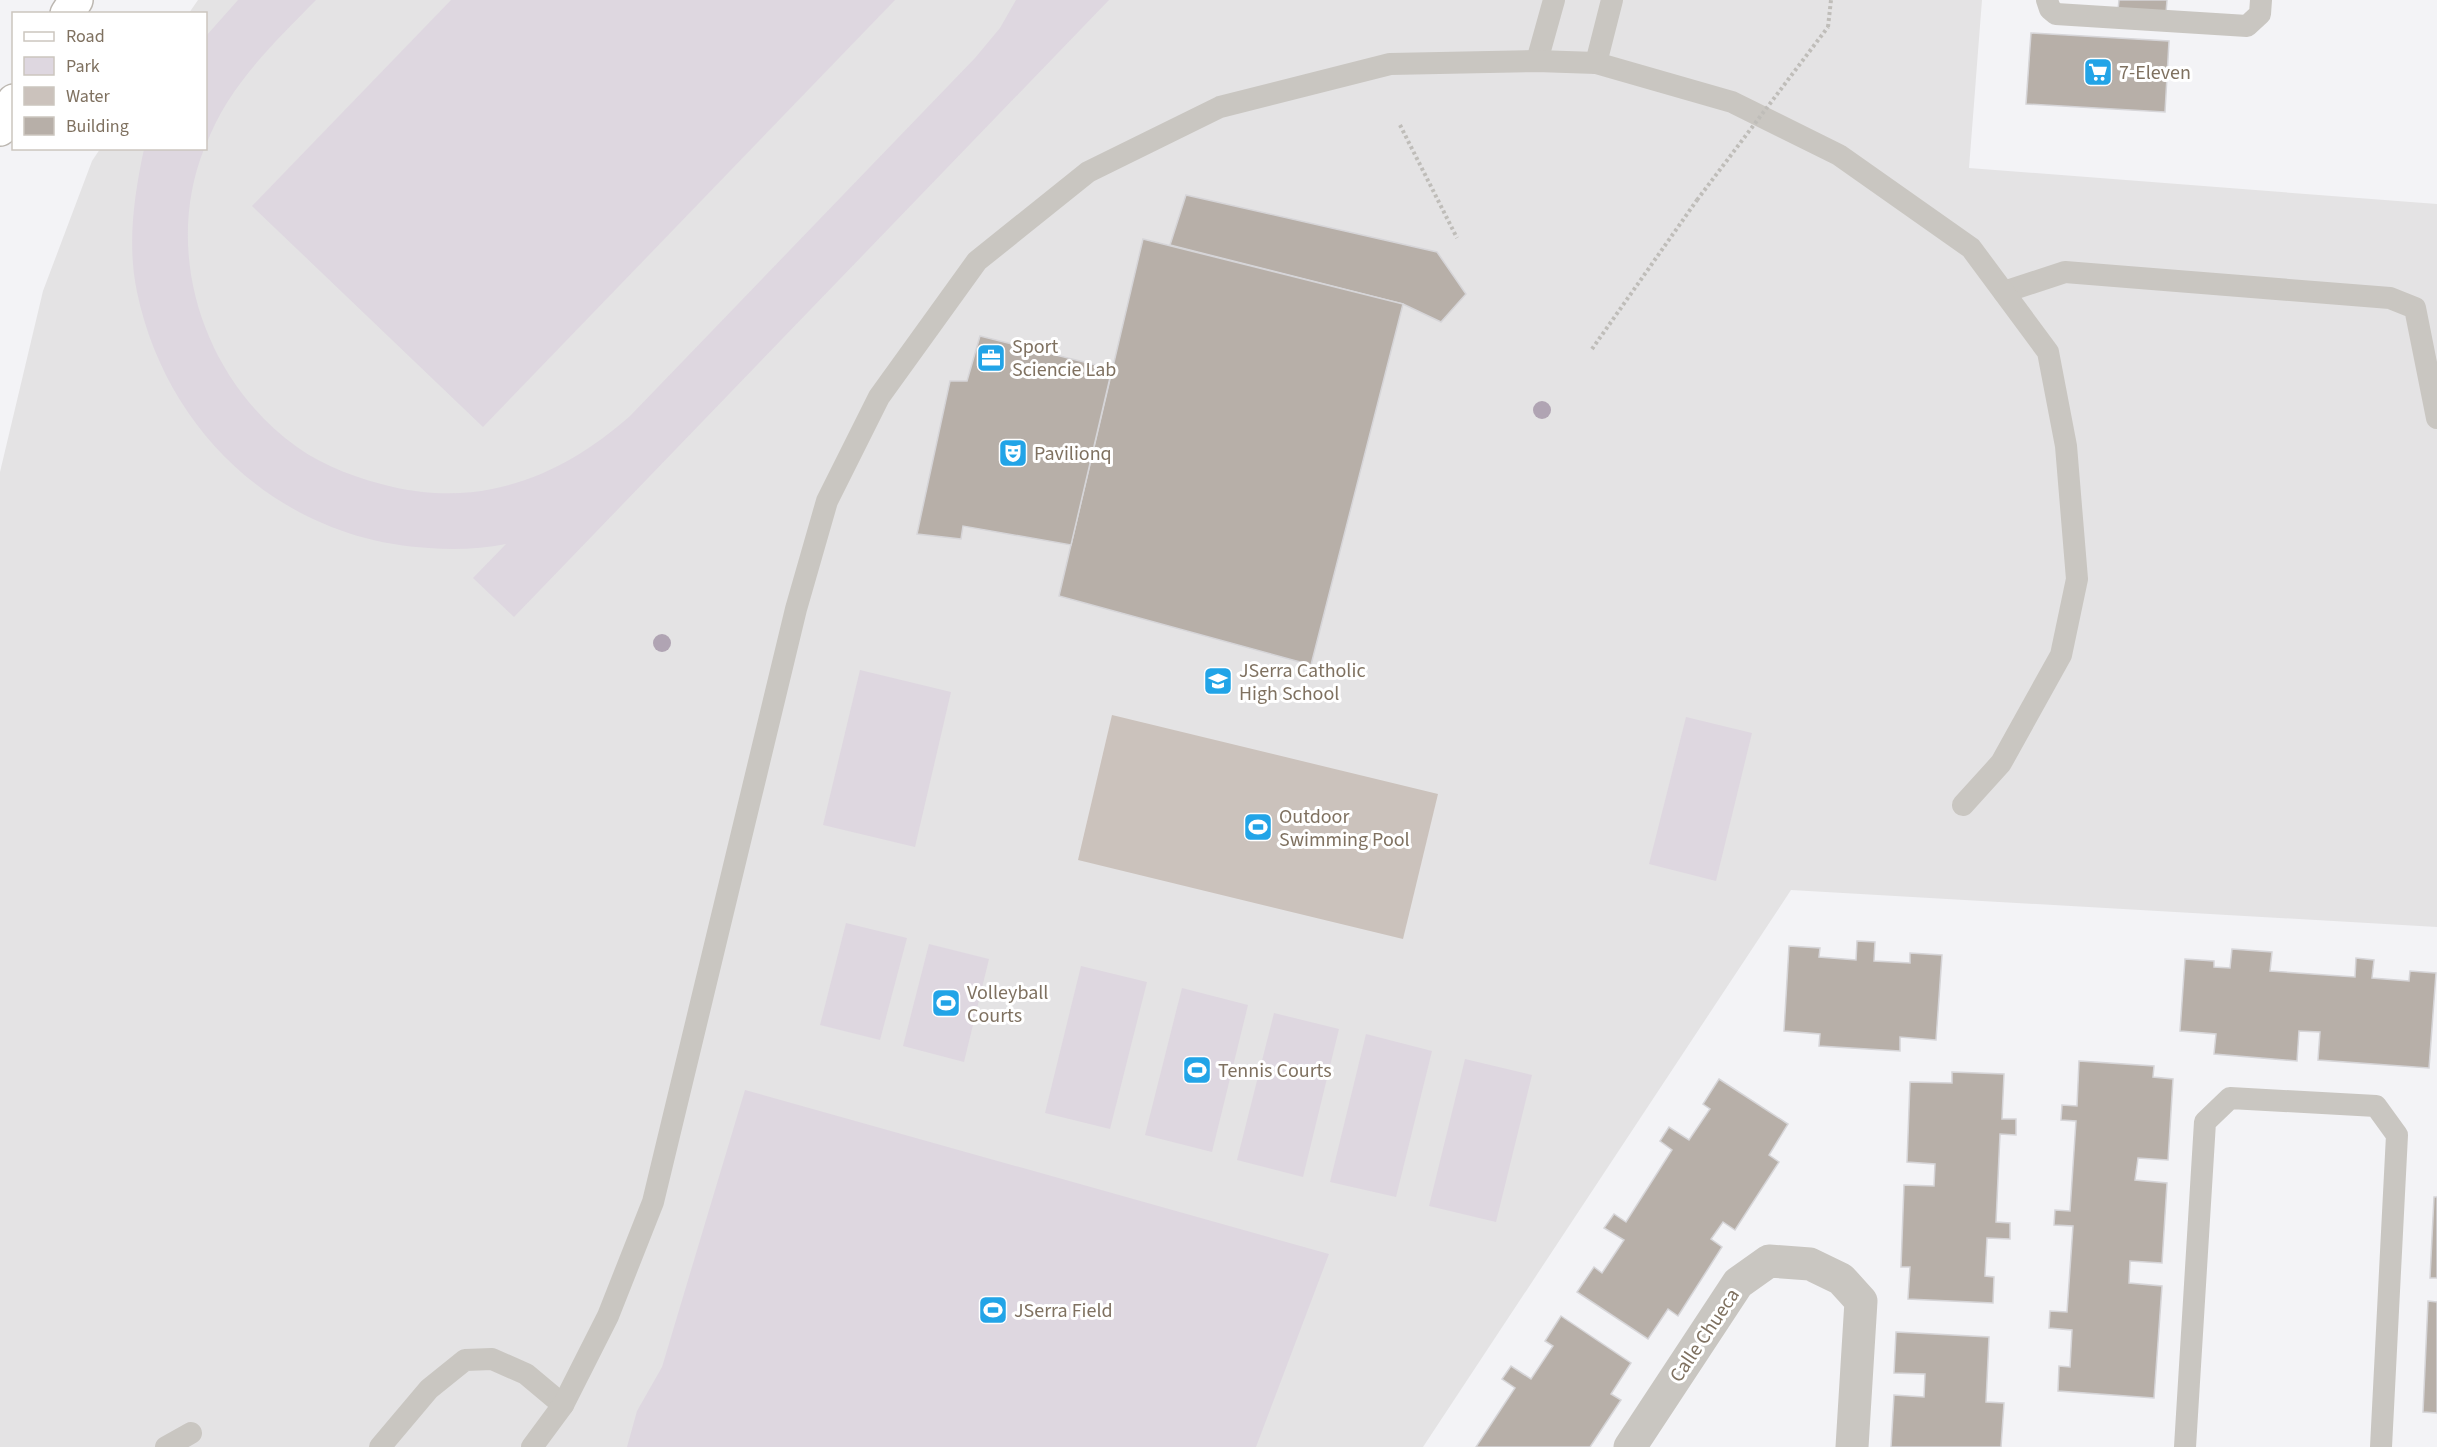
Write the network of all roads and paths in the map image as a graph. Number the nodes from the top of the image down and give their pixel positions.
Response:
1 (1554, 0) edge
2 (1612, 0) edge
3 (1831, 0) edge
4 (2047, 0) edge
5 (2261, 0) edge
6 (1537, 61) junction
7 (1596, 63) junction
8 (12, 105) edge
9 (1400, 125) dead end
10 (0, 129) edge
11 (1457, 238) dead end
12 (2004, 292) junction
13 (1592, 349) dead end
14 (2437, 418) edge
15 (1963, 805) dead end
16 (563, 1405) junction
17 (191, 1433) dead end
18 (166, 1447) edge
19 (380, 1447) edge
20 (532, 1447) edge
21 (1630, 1447) edge
22 (1852, 1447) edge
23 (2185, 1447) edge
24 (2381, 1447) edge

1 - 6 lane
2 - 7 lane
3 - 13 path, bridge
4 - 5 lane
6 - 7 lane
6 - 16 lane
7 - 12 lane
8 - 10 main road
9 - 11 path
12 - 14 lane
12 - 15 lane
16 - 19 lane
16 - 20 lane
17 - 18 lane
21 - 22 street, Calle Chueca
23 - 24 lane

